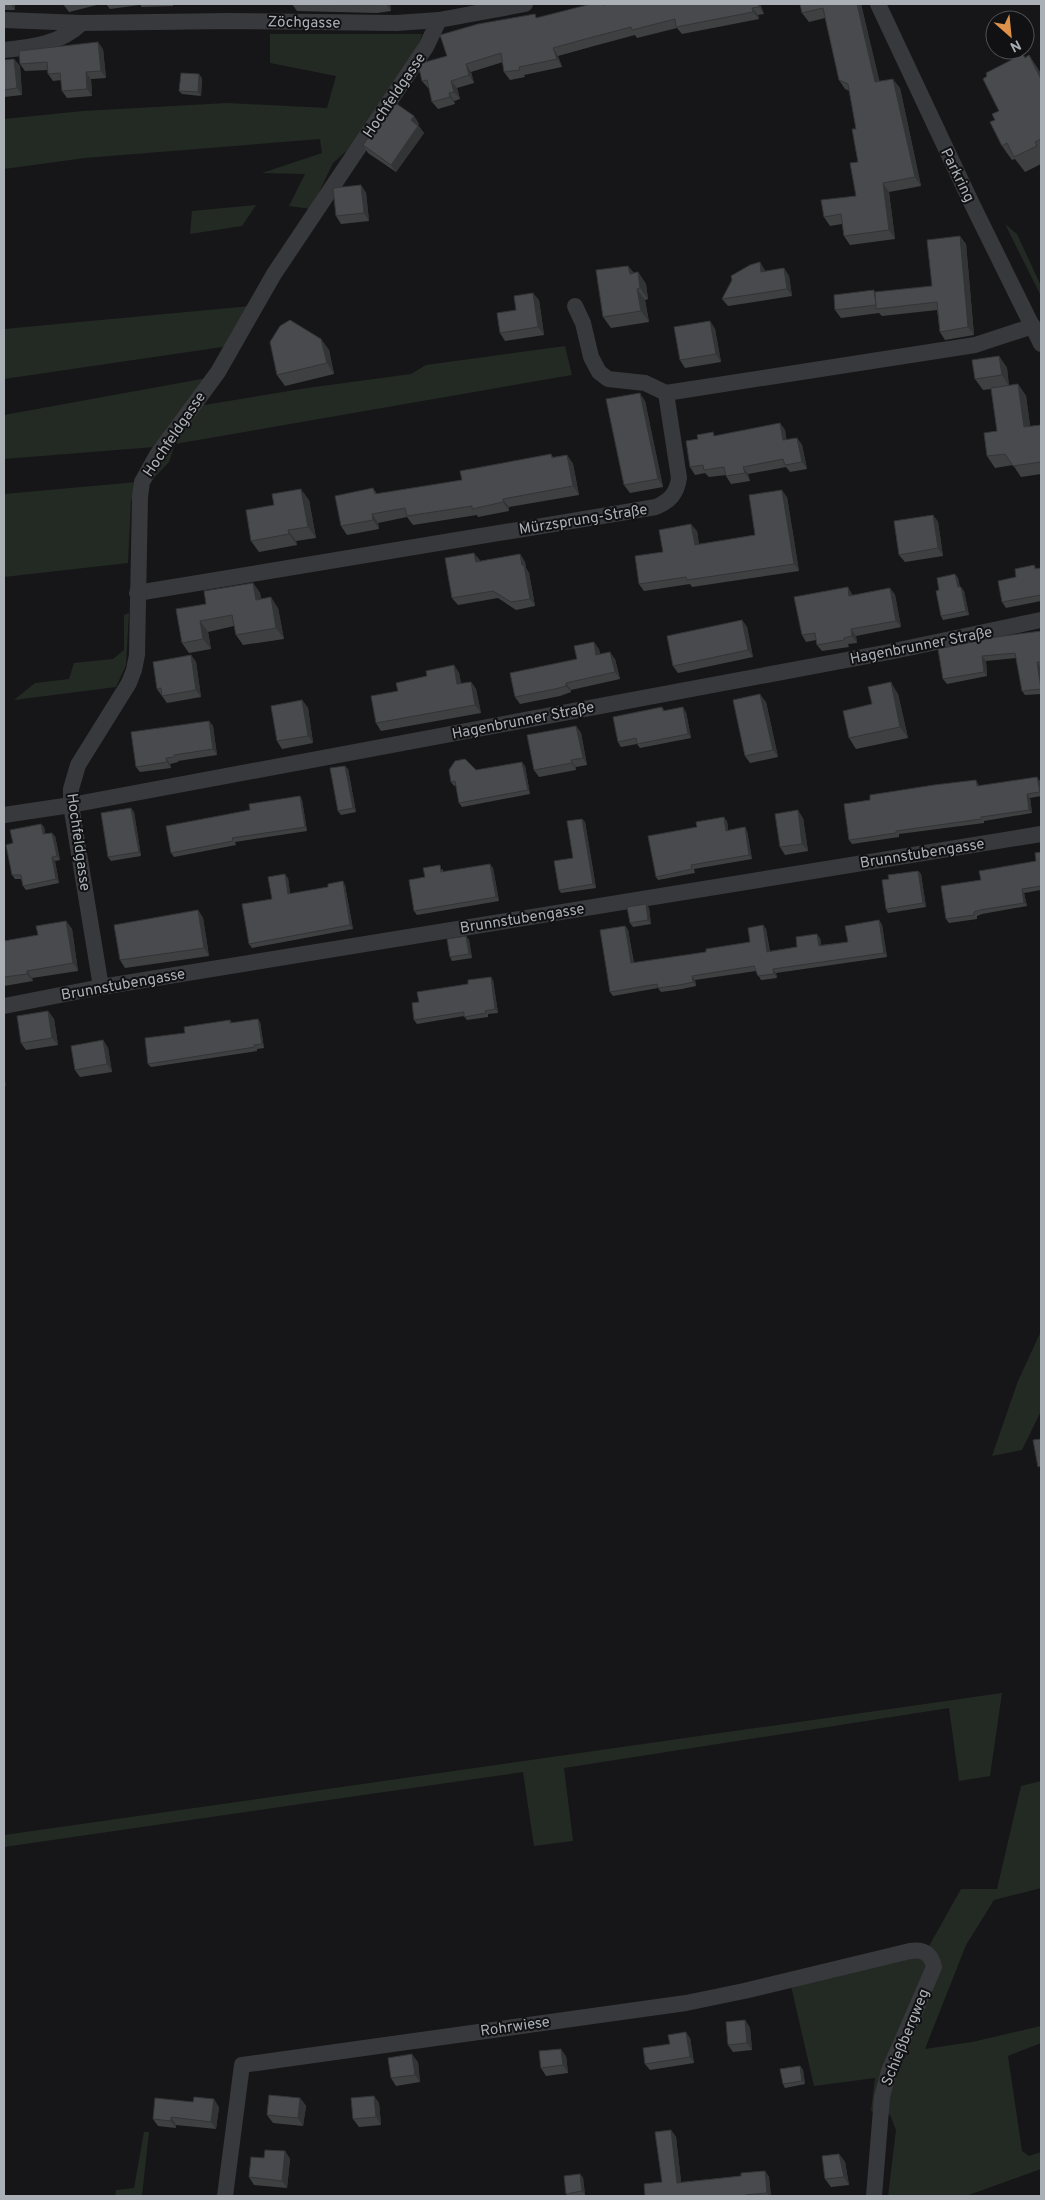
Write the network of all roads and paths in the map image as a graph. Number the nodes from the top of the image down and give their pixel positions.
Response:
1 (525, 4) edge
2 (878, 4) edge
3 (4, 20) edge
4 (439, 20) junction
5 (27, 21) junction
6 (82, 23) junction
7 (6, 50) edge
8 (575, 306) dead end
9 (1032, 326) junction
10 (1041, 344) edge
11 (666, 393) junction
12 (137, 593) junction
13 (1041, 620) edge
14 (71, 805) junction
15 (4, 814) edge
16 (1041, 834) edge
17 (101, 987) junction
18 (4, 1006) edge
19 (916, 1950) joint
20 (225, 2196) edge
21 (874, 2196) edge

1 - 4 street, Zöchgasse
2 - 9 street, Parkring
3 - 5 street, Zöchgasse
4 - 6 street, Zöchgasse
4 - 12 street, Hochfeldgasse
5 - 6 street, Zöchgasse
5 - 7 street
6 - 7 street
8 - 11 street
9 - 10 street, Parkring
9 - 11 street
11 - 12 street, Mürzsprung-Straße
12 - 14 street, Hochfeldgasse
13 - 14 street, Hagenbrunner Straße
14 - 15 street, Hagenbrunner Straße
14 - 17 street, Hochfeldgasse
16 - 17 street, Brunnstubengasse
17 - 18 street, Brunnstubengasse
19 - 20 street, Rohrwiese
19 - 21 street, Schießbergweg

